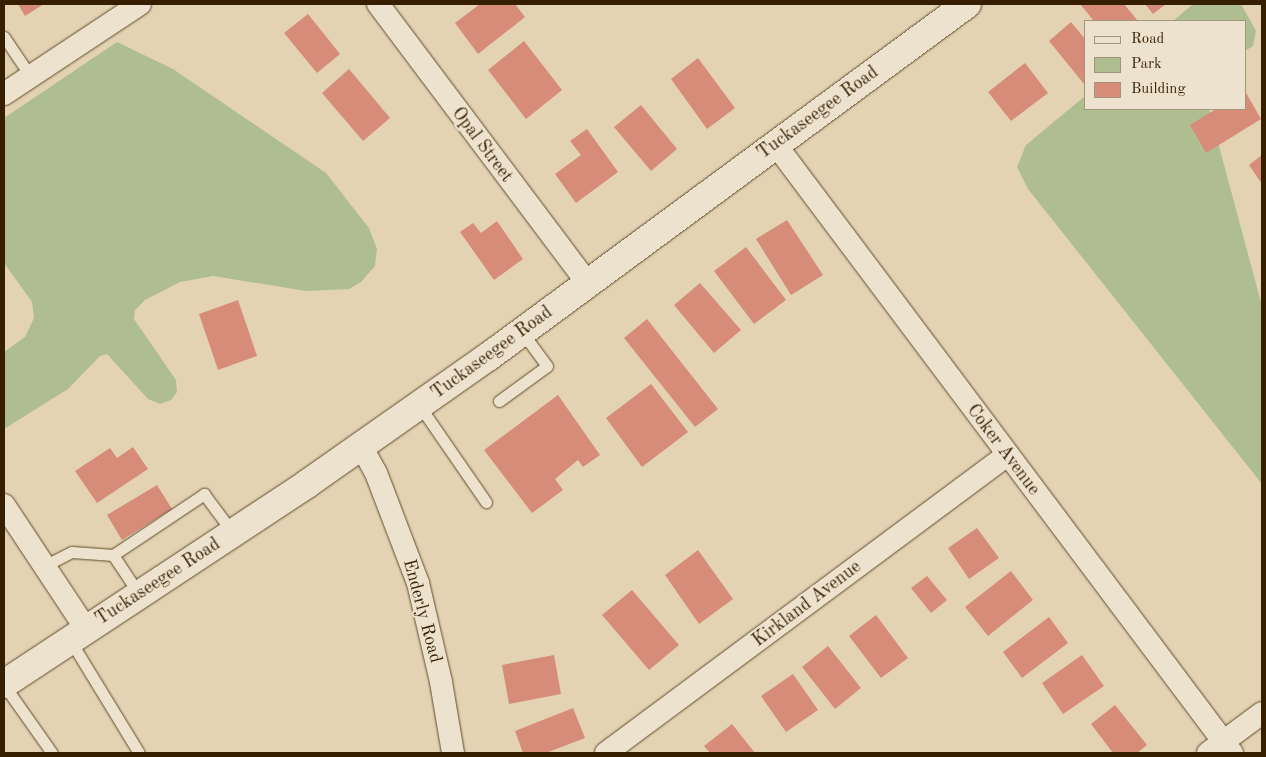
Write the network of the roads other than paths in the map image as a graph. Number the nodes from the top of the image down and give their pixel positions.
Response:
1 (140, 4) edge
2 (378, 4) edge
3 (967, 4) edge
4 (4, 37) edge
5 (31, 77) junction
6 (4, 94) edge
7 (776, 145) junction
8 (588, 284) junction
9 (522, 332) junction
10 (499, 401) dead end
11 (419, 405) junction
12 (361, 446) junction
13 (1007, 455) junction
14 (486, 502) dead end
15 (4, 505) edge
16 (232, 533) junction
17 (113, 555) junction
18 (44, 566) junction
19 (139, 594) junction
20 (78, 634) junction
21 (4, 684) edge
22 (1262, 713) edge
23 (1221, 749) edge
24 (52, 753) edge
25 (139, 753) edge
26 (453, 753) edge
27 (606, 753) edge

1 - 5 street
2 - 8 street, Opal Street
3 - 7 main road, Tuckaseegee Road
4 - 5 lane
5 - 6 street
7 - 8 main road, Tuckaseegee Road
7 - 13 street, Coker Avenue
8 - 9 main road, Tuckaseegee Road
9 - 10 lane
9 - 11 main road, Tuckaseegee Road
11 - 12 main road, Tuckaseegee Road
11 - 14 lane
12 - 16 main road, Tuckaseegee Road
12 - 26 street, Enderly Road
13 - 23 street, Coker Avenue
13 - 27 street, Kirkland Avenue
15 - 18 street
16 - 17 lane
16 - 19 main road, Tuckaseegee Road
17 - 18 lane
17 - 19 lane
18 - 20 street
19 - 20 main road, Tuckaseegee Road
20 - 21 main road, Tuckaseegee Road
20 - 25 lane
21 - 24 lane
22 - 23 street

